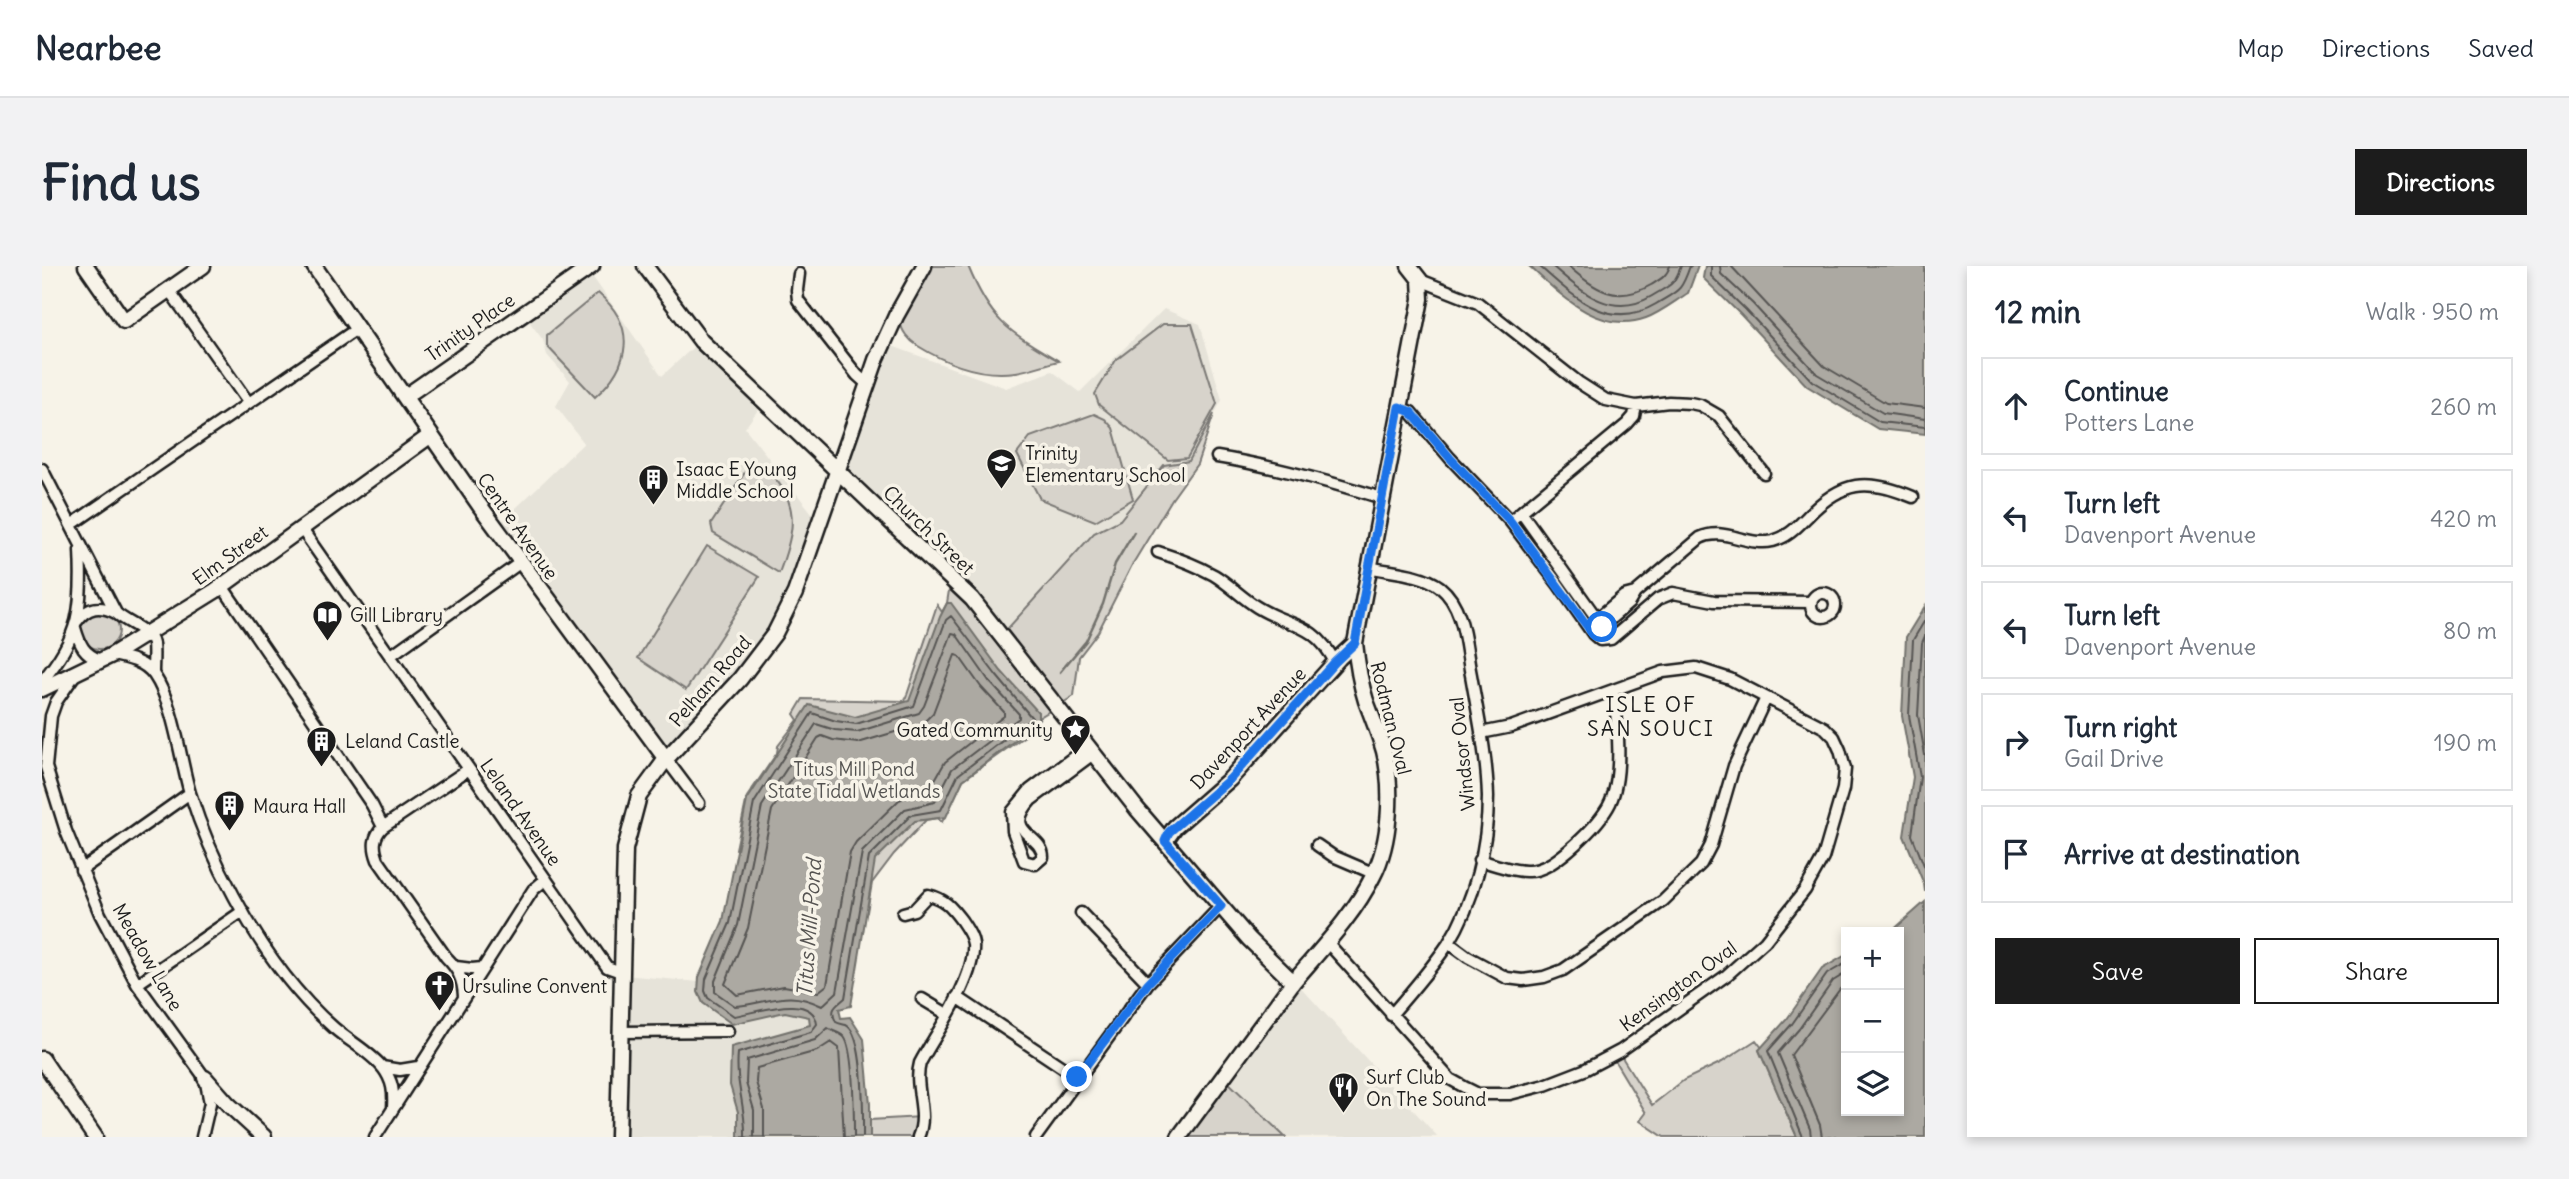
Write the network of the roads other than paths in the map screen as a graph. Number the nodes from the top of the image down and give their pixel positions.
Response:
1 (86, 266) edge
2 (203, 266) edge
3 (314, 266) edge
4 (592, 266) edge
5 (645, 266) edge
6 (924, 266) edge
7 (1409, 266) edge
8 (799, 274) dead end
9 (1420, 280) junction
10 (169, 290) junction
11 (358, 328) junction
12 (867, 384) junction
13 (406, 396) junction
14 (248, 402) junction
15 (1636, 406) junction
16 (1399, 407) junction
17 (431, 435) junction
18 (1217, 457) dead end
19 (42, 469) edge
20 (838, 470) junction
21 (1764, 473) dead end
22 (1913, 497) dead end
23 (1382, 498) junction
24 (1521, 512) junction
25 (1510, 521) junction
26 (71, 524) junction
27 (301, 528) junction
28 (80, 546) junction
29 (1158, 552) dead end
30 (521, 562) junction
31 (1368, 567) junction
32 (222, 586) junction
33 (1811, 602) dead end
34 (116, 613) junction
35 (1599, 623) junction
36 (76, 624) junction
37 (1590, 631) junction
38 (147, 633) junction
39 (1611, 639) junction
40 (1355, 643) junction
41 (390, 656) junction
42 (106, 658) junction
43 (1335, 662) junction
44 (76, 673) junction
45 (153, 673) junction
46 (42, 681) edge
47 (42, 689) edge
48 (1613, 691) junction
49 (1766, 698) junction
50 (1481, 733) junction
51 (1090, 750) junction
52 (666, 759) junction
53 (44, 765) edge
54 (469, 769) junction
55 (190, 793) junction
56 (699, 803) dead end
57 (383, 827) junction
58 (1165, 841) junction
59 (1317, 845) dead end
60 (1479, 860) junction
61 (81, 870) junction
62 (1375, 874) junction
63 (546, 879) junction
64 (1221, 906) junction
65 (243, 911) junction
66 (904, 913) dead end
67 (1081, 913) dead end
68 (1326, 942) junction
69 (1449, 943) junction
70 (456, 967) junction
71 (482, 968) junction
72 (621, 972) junction
73 (1293, 982) junction
74 (1148, 983) junction
75 (137, 984) junction
76 (464, 996) junction
77 (957, 997) junction
78 (922, 999) dead end
79 (947, 1014) junction
80 (1391, 1015) junction
81 (728, 1031) dead end
82 (620, 1032) junction
83 (42, 1059) edge
84 (382, 1067) junction
85 (418, 1067) junction
86 (1077, 1077) junction
87 (205, 1078) junction
88 (393, 1108) junction
89 (95, 1137) edge
90 (202, 1137) edge
91 (264, 1137) edge
92 (375, 1137) edge
93 (618, 1137) edge
94 (918, 1137) edge
95 (1036, 1137) edge
96 (1179, 1137) edge

1 - 10 street
2 - 10 street
3 - 11 street, Centre Avenue
4 - 13 street, Trinity Place
5 - 20 street, Church Street
6 - 12 street, Pelham Road
7 - 9 street
8 - 12 street
9 - 15 street
9 - 16 street
10 - 14 street
11 - 13 street, Centre Avenue
11 - 14 street
12 - 20 street, Pelham Road
13 - 17 street, Centre Avenue
14 - 26 street
15 - 21 street
15 - 24 street
16 - 23 street
16 - 25 street
17 - 27 street, Elm Street
17 - 30 street, Centre Avenue
18 - 23 street
19 - 26 street
20 - 51 street, Church Street
20 - 52 street, Pelham Road
22 - 35 street
23 - 31 street
24 - 25 street
24 - 35 street
25 - 37 street
26 - 28 street
27 - 32 street, Elm Street
27 - 41 street, Leland Avenue
28 - 34 street
28 - 36 street
29 - 43 street
30 - 41 street
30 - 52 street, Centre Avenue
31 - 40 street
31 - 50 street, Windsor Oval
32 - 38 street, Elm Street
32 - 57 street
33 - 39 street
34 - 36 street
34 - 38 street
35 - 37 street
35 - 39 street
36 - 42 street
36 - 46 street
37 - 39 street
38 - 42 street, Elm Street
38 - 45 street
40 - 43 street, Davenport Avenue
40 - 62 street, Rodman Oval
41 - 54 street, Leland Avenue
42 - 44 street, Elm Street
42 - 45 street
43 - 58 street, Davenport Avenue
44 - 47 street, Elm Street
44 - 53 street, Meadow Lane
45 - 55 street
48 - 49 street, Kensington Oval
48 - 50 street, Kensington Oval
48 - 60 street
49 - 69 street
49 - 80 street, Kensington Oval
50 - 60 street, Windsor Oval
51 - 51 street
51 - 58 street, Church Street
52 - 56 street, Centre Avenue
52 - 72 street, Pelham Road
53 - 61 street, Meadow Lane
54 - 57 street
54 - 63 street, Leland Avenue
55 - 61 street
55 - 65 street
57 - 70 street
58 - 64 street
59 - 62 street
60 - 69 street, Windsor Oval
61 - 75 street, Meadow Lane
62 - 68 street, Rodman Oval
63 - 71 street
63 - 72 street, Leland Avenue
64 - 73 street
64 - 74 street
65 - 75 street
65 - 84 street
66 - 77 street
67 - 74 street
68 - 73 street, Rodman Oval
68 - 80 street, Kensington Oval
69 - 80 street, Windsor Oval
70 - 71 street
70 - 76 street
71 - 76 street
72 - 82 street, Pelham Road
73 - 96 street
74 - 86 street
75 - 87 street, Meadow Lane
76 - 85 street
77 - 79 street
77 - 86 street
78 - 79 street
79 - 94 street
81 - 82 street
82 - 93 street, Pelham Road
83 - 89 street
84 - 85 street
84 - 88 street
85 - 88 street
86 - 95 street
87 - 90 street
87 - 91 street, Meadow Lane
88 - 92 street

